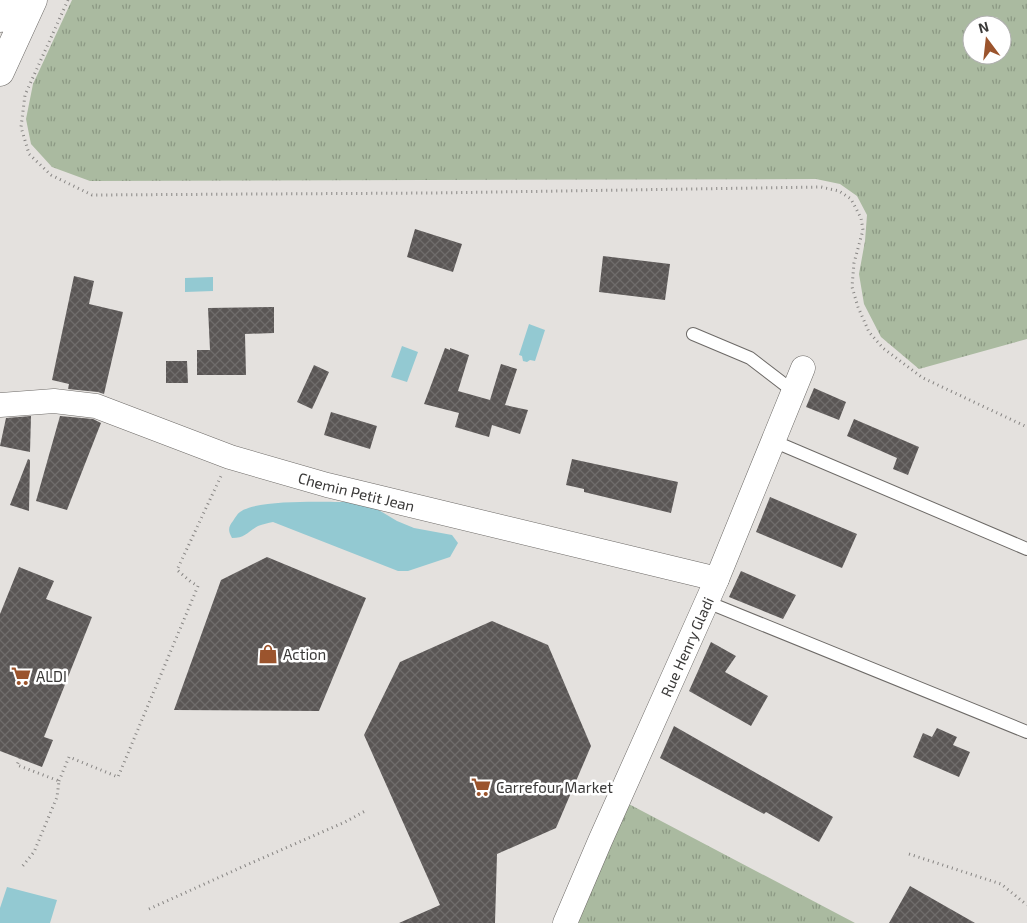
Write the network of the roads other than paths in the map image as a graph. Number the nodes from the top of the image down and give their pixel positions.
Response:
1 (8, 0) edge
2 (21, 0) edge
3 (33, 0) edge
4 (0, 18) edge
5 (0, 47) edge
6 (0, 72) edge
7 (692, 334) dead end
8 (803, 368) dead end
9 (794, 391) junction
10 (0, 405) edge
11 (773, 441) junction
12 (1027, 549) edge
13 (718, 579) junction
14 (707, 602) junction
15 (1027, 732) edge
16 (565, 923) edge

1 - 4 main road
2 - 5 lane
3 - 6 main road
7 - 9 lane
8 - 9 street, Rue Henry Gladi
9 - 11 street, Rue Henry Gladi
10 - 13 street, Chemin Petit Jean
11 - 12 lane
11 - 13 street, Rue Henry Gladi
13 - 14 street, Rue Henry Gladi
14 - 15 lane
14 - 16 street, Rue Henry Gladi

